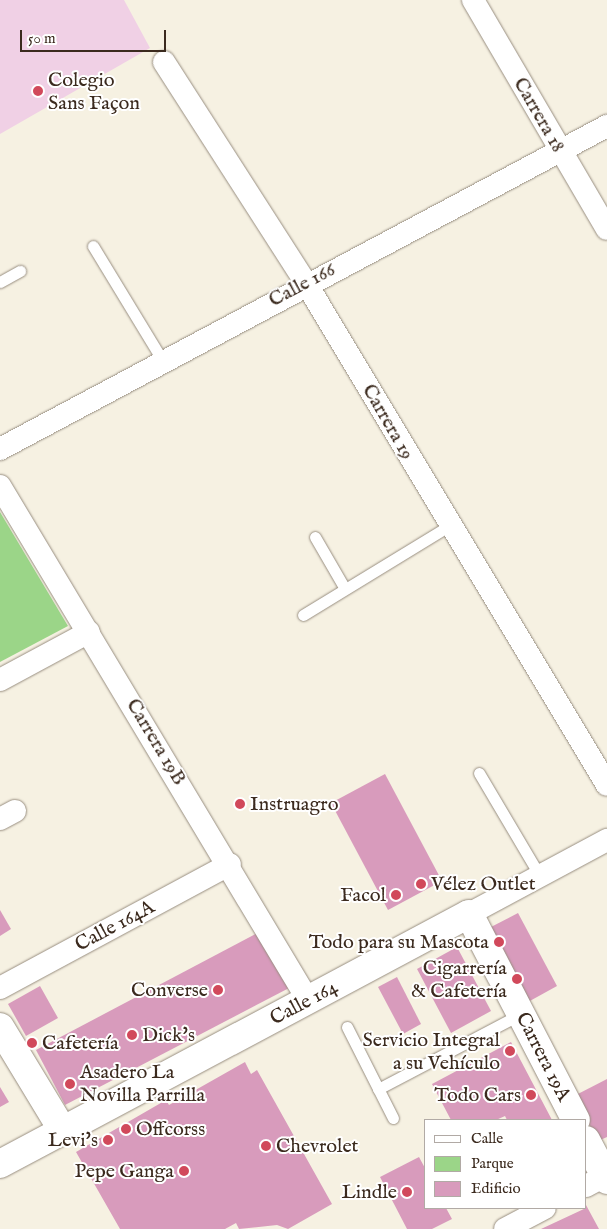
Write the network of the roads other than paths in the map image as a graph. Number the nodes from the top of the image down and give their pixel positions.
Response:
1 (473, 0) edge
2 (164, 62) dead end
3 (607, 126) edge
4 (560, 151) junction
5 (607, 229) edge
6 (93, 246) dead end
7 (20, 271) dead end
8 (0, 282) edge
9 (306, 283) junction
10 (163, 360) junction
11 (0, 449) edge
12 (0, 486) edge
13 (449, 526) junction
14 (315, 537) dead end
15 (344, 587) junction
16 (303, 615) dead end
17 (89, 632) junction
18 (0, 680) edge
19 (479, 773) dead end
20 (607, 785) edge
21 (607, 840) edge
22 (230, 864) junction
23 (540, 876) junction
24 (469, 914) junction
25 (0, 988) edge
26 (308, 1000) junction
27 (521, 1014) junction
28 (0, 1027) edge
29 (347, 1027) dead end
30 (378, 1089) junction
31 (393, 1118) dead end
32 (575, 1119) edge
33 (63, 1131) junction
34 (587, 1143) edge
35 (0, 1164) edge
36 (601, 1179) edge
37 (543, 1209) edge
38 (505, 1229) edge

1 - 4 street, Carrera 18
2 - 9 street, Carrera 19
3 - 4 street, Calle 166
4 - 5 street, Carrera 18
4 - 9 street, Calle 166
6 - 10 lane
7 - 8 lane
9 - 10 street, Calle 166
9 - 13 street, Carrera 19
10 - 11 street, Calle 166
12 - 17 street, Carrera 19B
13 - 15 lane
13 - 20 street, Carrera 19
14 - 15 lane
15 - 16 lane
17 - 18 street
17 - 22 street, Carrera 19B
19 - 23 lane
21 - 23 street, Calle 164
22 - 25 street, Calle 164A
22 - 26 street, Carrera 19B
23 - 24 street, Calle 164
24 - 26 main road, Calle 164
24 - 27 main road, Carrera 19A
26 - 33 main road, Calle 164
27 - 30 lane
27 - 32 main road, Carrera 19A
28 - 33 main road
29 - 30 lane
30 - 31 lane
33 - 35 main road, Calle 164
34 - 36 main road
37 - 38 street

